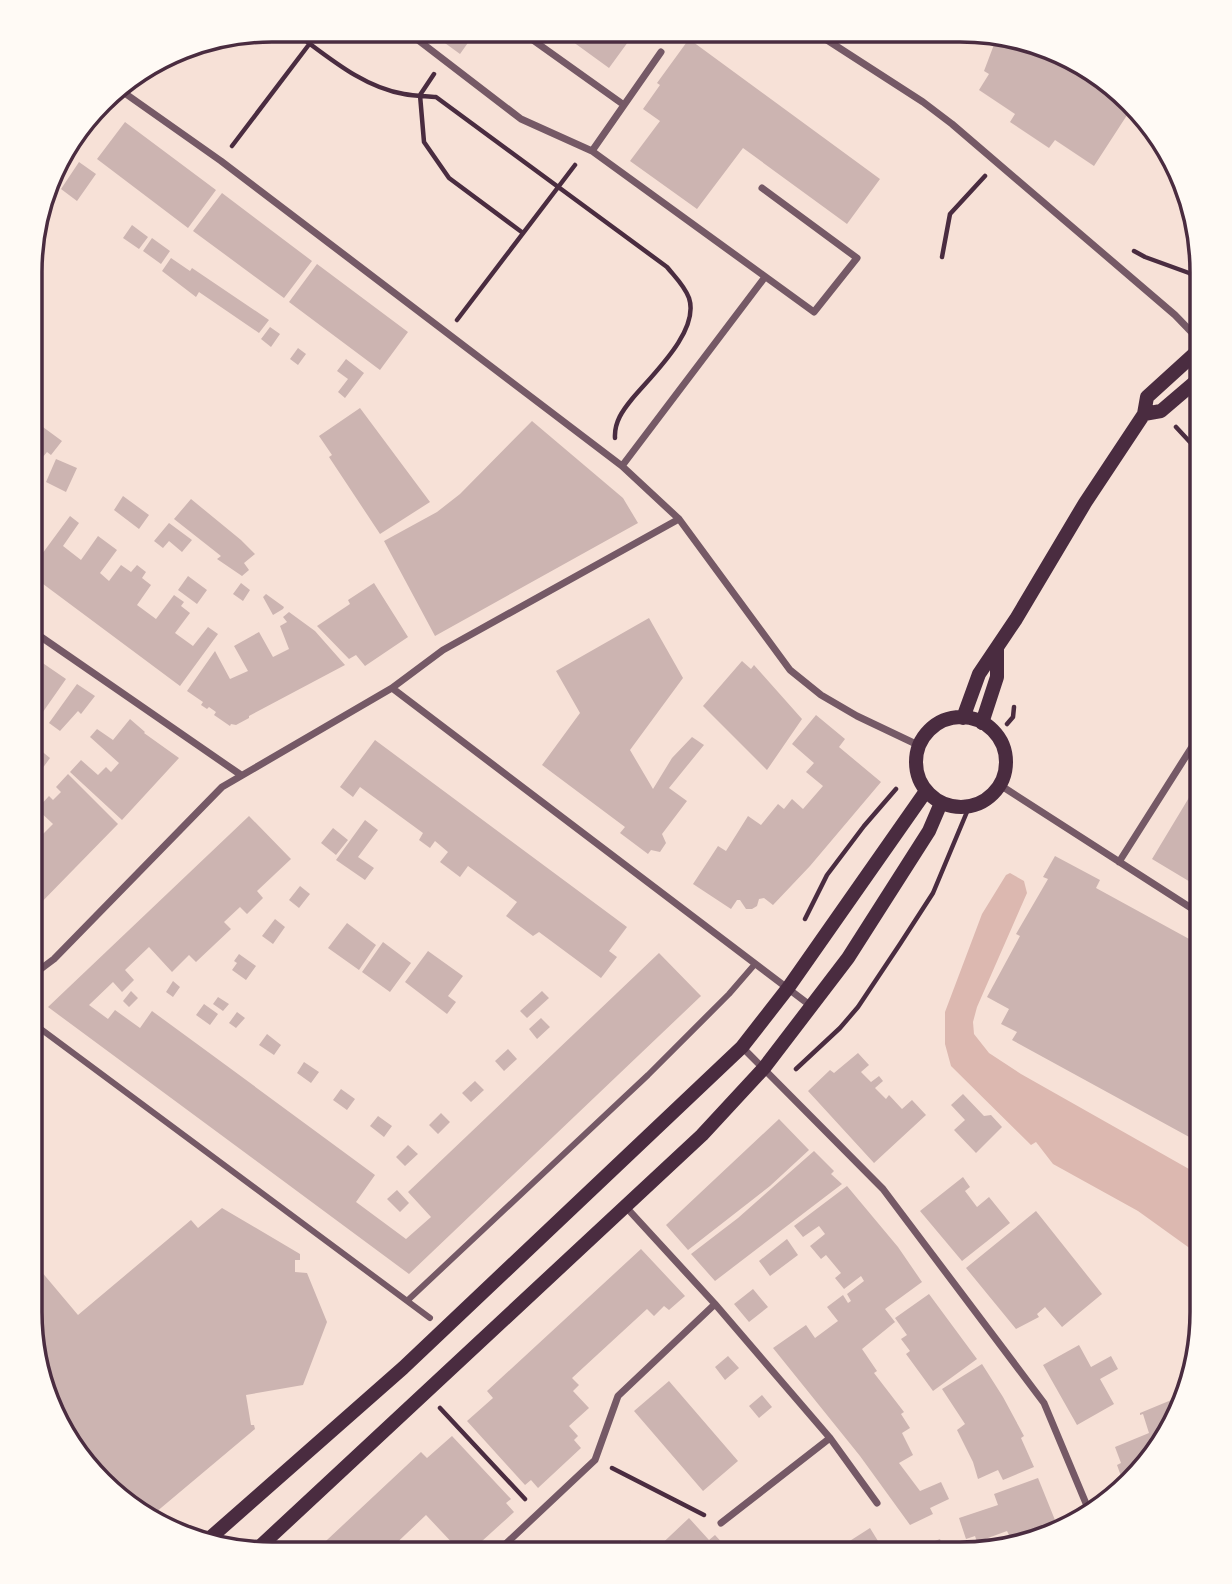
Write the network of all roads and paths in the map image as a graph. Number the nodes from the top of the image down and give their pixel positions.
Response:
1 (307, 42) edge
2 (420, 42) edge
3 (536, 42) edge
4 (830, 42) edge
5 (310, 44) junction
6 (662, 52) dead end
7 (443, 60) junction
8 (127, 94) edge
9 (420, 95) junction
10 (624, 105) junction
11 (575, 143) junction
12 (593, 151) junction
13 (221, 161) junction
14 (988, 172) dead end
15 (558, 187) junction
16 (762, 188) dead end
17 (523, 233) junction
18 (942, 257) dead end
19 (765, 277) junction
20 (448, 331) junction
21 (1190, 332) edge
22 (1190, 356) edge
23 (1190, 386) edge
24 (1144, 414) junction
25 (1170, 420) dead end
26 (1190, 442) edge
27 (622, 466) junction
28 (679, 519) junction
29 (42, 639) edge
30 (997, 648) junction
31 (393, 688) junction
32 (1014, 694) dead end
33 (963, 718) junction
34 (982, 723) junction
35 (998, 736) junction
36 (918, 745) junction
37 (1190, 750) edge
38 (916, 772) junction
39 (241, 775) junction
40 (1000, 785) junction
41 (926, 791) junction
42 (942, 803) junction
43 (969, 807) junction
44 (1119, 862) junction
45 (1190, 907) edge
46 (800, 930) dead end
47 (755, 964) junction
48 (42, 968) edge
49 (788, 988) junction
50 (811, 1006) junction
51 (840, 1028) dead end
52 (42, 1030) edge
53 (742, 1047) junction
54 (764, 1068) junction
55 (625, 1205) junction
56 (407, 1301) junction
57 (715, 1304) junction
58 (430, 1318) dead end
59 (435, 1403) dead end
60 (830, 1438) junction
61 (595, 1460) junction
62 (877, 1503) dead end
63 (1086, 1504) edge
64 (538, 1512) junction
65 (721, 1523) joint
66 (214, 1534) edge
67 (265, 1542) edge
68 (507, 1542) edge

1 - 5 path
2 - 7 street
3 - 10 street
4 - 21 street
5 - 9 path
5 - 13 path
6 - 10 street
7 - 9 path
7 - 11 street
8 - 13 street
9 - 15 path
9 - 17 path
10 - 12 street
11 - 12 street
11 - 15 path
12 - 19 street
13 - 20 street
14 - 18 path
15 - 17 path
15 - 27 path
16 - 19 street
17 - 20 path
19 - 27 street
20 - 27 street
22 - 24 main road
23 - 24 main road
24 - 30 main road
25 - 26 path
27 - 28 street
28 - 31 street
28 - 36 street
29 - 39 street
30 - 33 main road
30 - 34 main road
31 - 39 street
31 - 47 street
32 - 35 path
33 - 34 main road
33 - 36 main road
34 - 35 main road
35 - 40 main road
36 - 38 main road
37 - 44 street
38 - 41 main road
38 - 46 path
39 - 48 street
40 - 43 main road
40 - 44 street
41 - 42 main road
41 - 49 main road
42 - 43 main road
42 - 50 main road
43 - 51 path
44 - 45 street
47 - 49 street
47 - 56 street
49 - 50 street
49 - 53 main road
50 - 54 main road
52 - 56 street
53 - 54 street
53 - 66 main road
54 - 55 main road
54 - 63 street
55 - 57 street
55 - 67 main road
56 - 58 street
57 - 60 street
57 - 61 street
59 - 64 path
60 - 62 street
60 - 65 street
61 - 64 street
61 - 65 path
64 - 68 street

